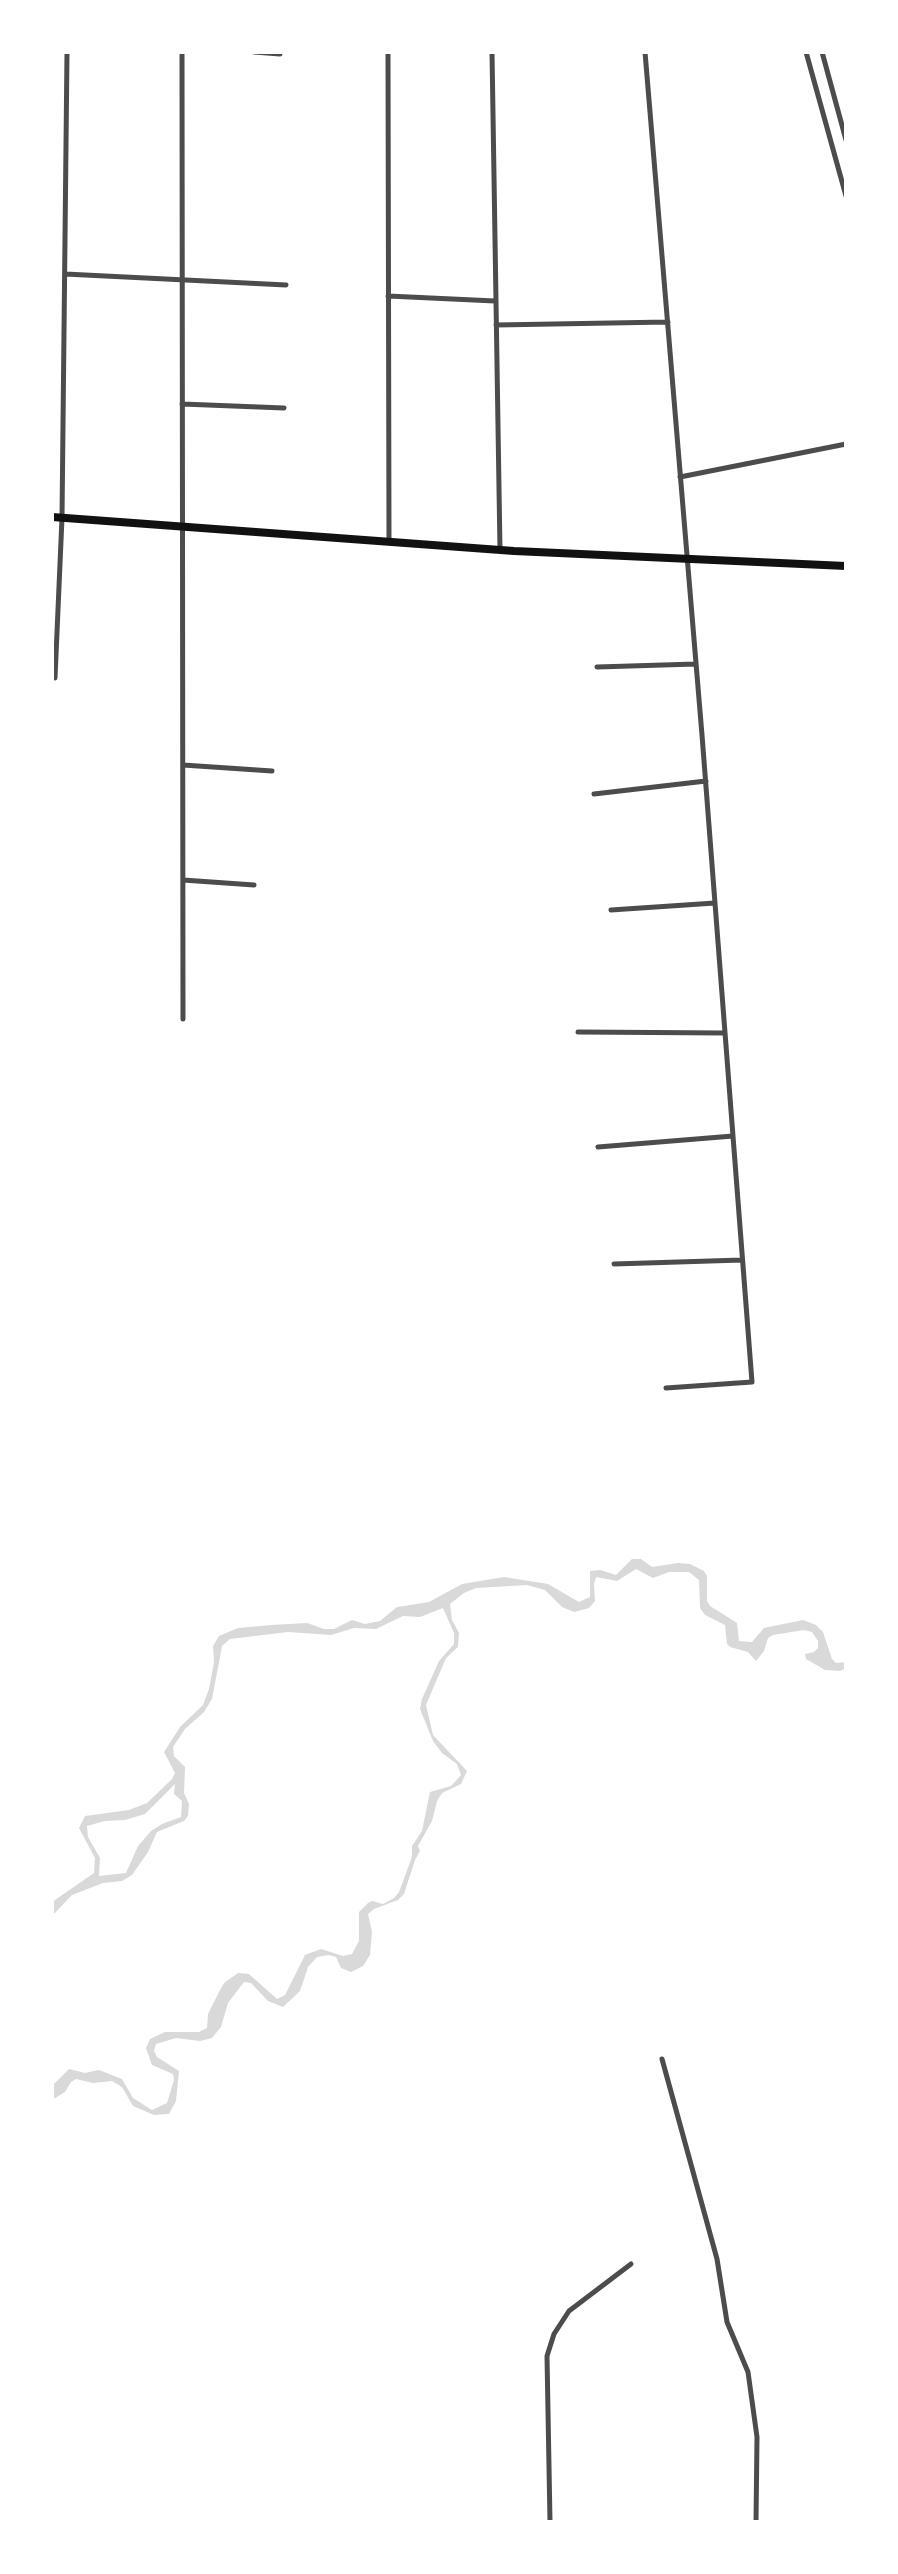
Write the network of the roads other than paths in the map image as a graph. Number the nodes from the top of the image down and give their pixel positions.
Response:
1 (67, 52) edge
2 (182, 52) edge
3 (254, 52) edge
4 (388, 52) edge
5 (492, 52) edge
6 (645, 52) edge
7 (806, 52) edge
8 (822, 52) edge
9 (280, 54) dead end
10 (846, 140) edge
11 (846, 194) edge
12 (65, 274) junction
13 (183, 281) junction
14 (286, 285) dead end
15 (388, 296) junction
16 (495, 301) junction
17 (668, 322) junction
18 (496, 325) junction
19 (182, 404) junction
20 (284, 408) dead end
21 (846, 444) edge
22 (680, 477) junction
23 (57, 518) edge
24 (182, 527) junction
25 (389, 542) junction
26 (500, 550) junction
27 (688, 559) junction
28 (846, 566) edge
29 (696, 664) junction
30 (597, 667) dead end
31 (55, 678) dead end
32 (183, 765) junction
33 (272, 771) dead end
34 (706, 781) junction
35 (594, 794) dead end
36 (183, 880) junction
37 (254, 885) dead end
38 (715, 903) junction
39 (611, 910) dead end
40 (183, 1019) dead end
41 (578, 1032) dead end
42 (725, 1033) junction
43 (733, 1136) junction
44 (598, 1147) dead end
45 (742, 1260) junction
46 (614, 1264) dead end
47 (666, 1388) dead end
48 (662, 2059) dead end
49 (631, 2264) dead end
50 (550, 2522) edge
51 (756, 2522) edge

1 - 12 street
2 - 13 street
3 - 9 street
4 - 15 street
5 - 16 street
6 - 17 street
7 - 11 street
8 - 10 street
12 - 13 street
12 - 23 street
13 - 14 street
13 - 19 street
15 - 16 street
15 - 25 street
16 - 18 street
17 - 18 street
17 - 22 street
18 - 26 street
19 - 20 street
19 - 24 street
21 - 22 street
22 - 27 street
23 - 24 main road
23 - 31 street
24 - 25 main road
24 - 32 street
25 - 26 main road
26 - 27 main road
27 - 28 main road
27 - 29 street
29 - 30 street
29 - 34 street
32 - 33 street
32 - 36 street
34 - 35 street
34 - 38 street
36 - 37 street
36 - 40 street
38 - 39 street
38 - 42 street
41 - 42 street
42 - 43 street
43 - 44 street
43 - 45 street
45 - 46 street
45 - 47 street
48 - 51 street
49 - 50 street

